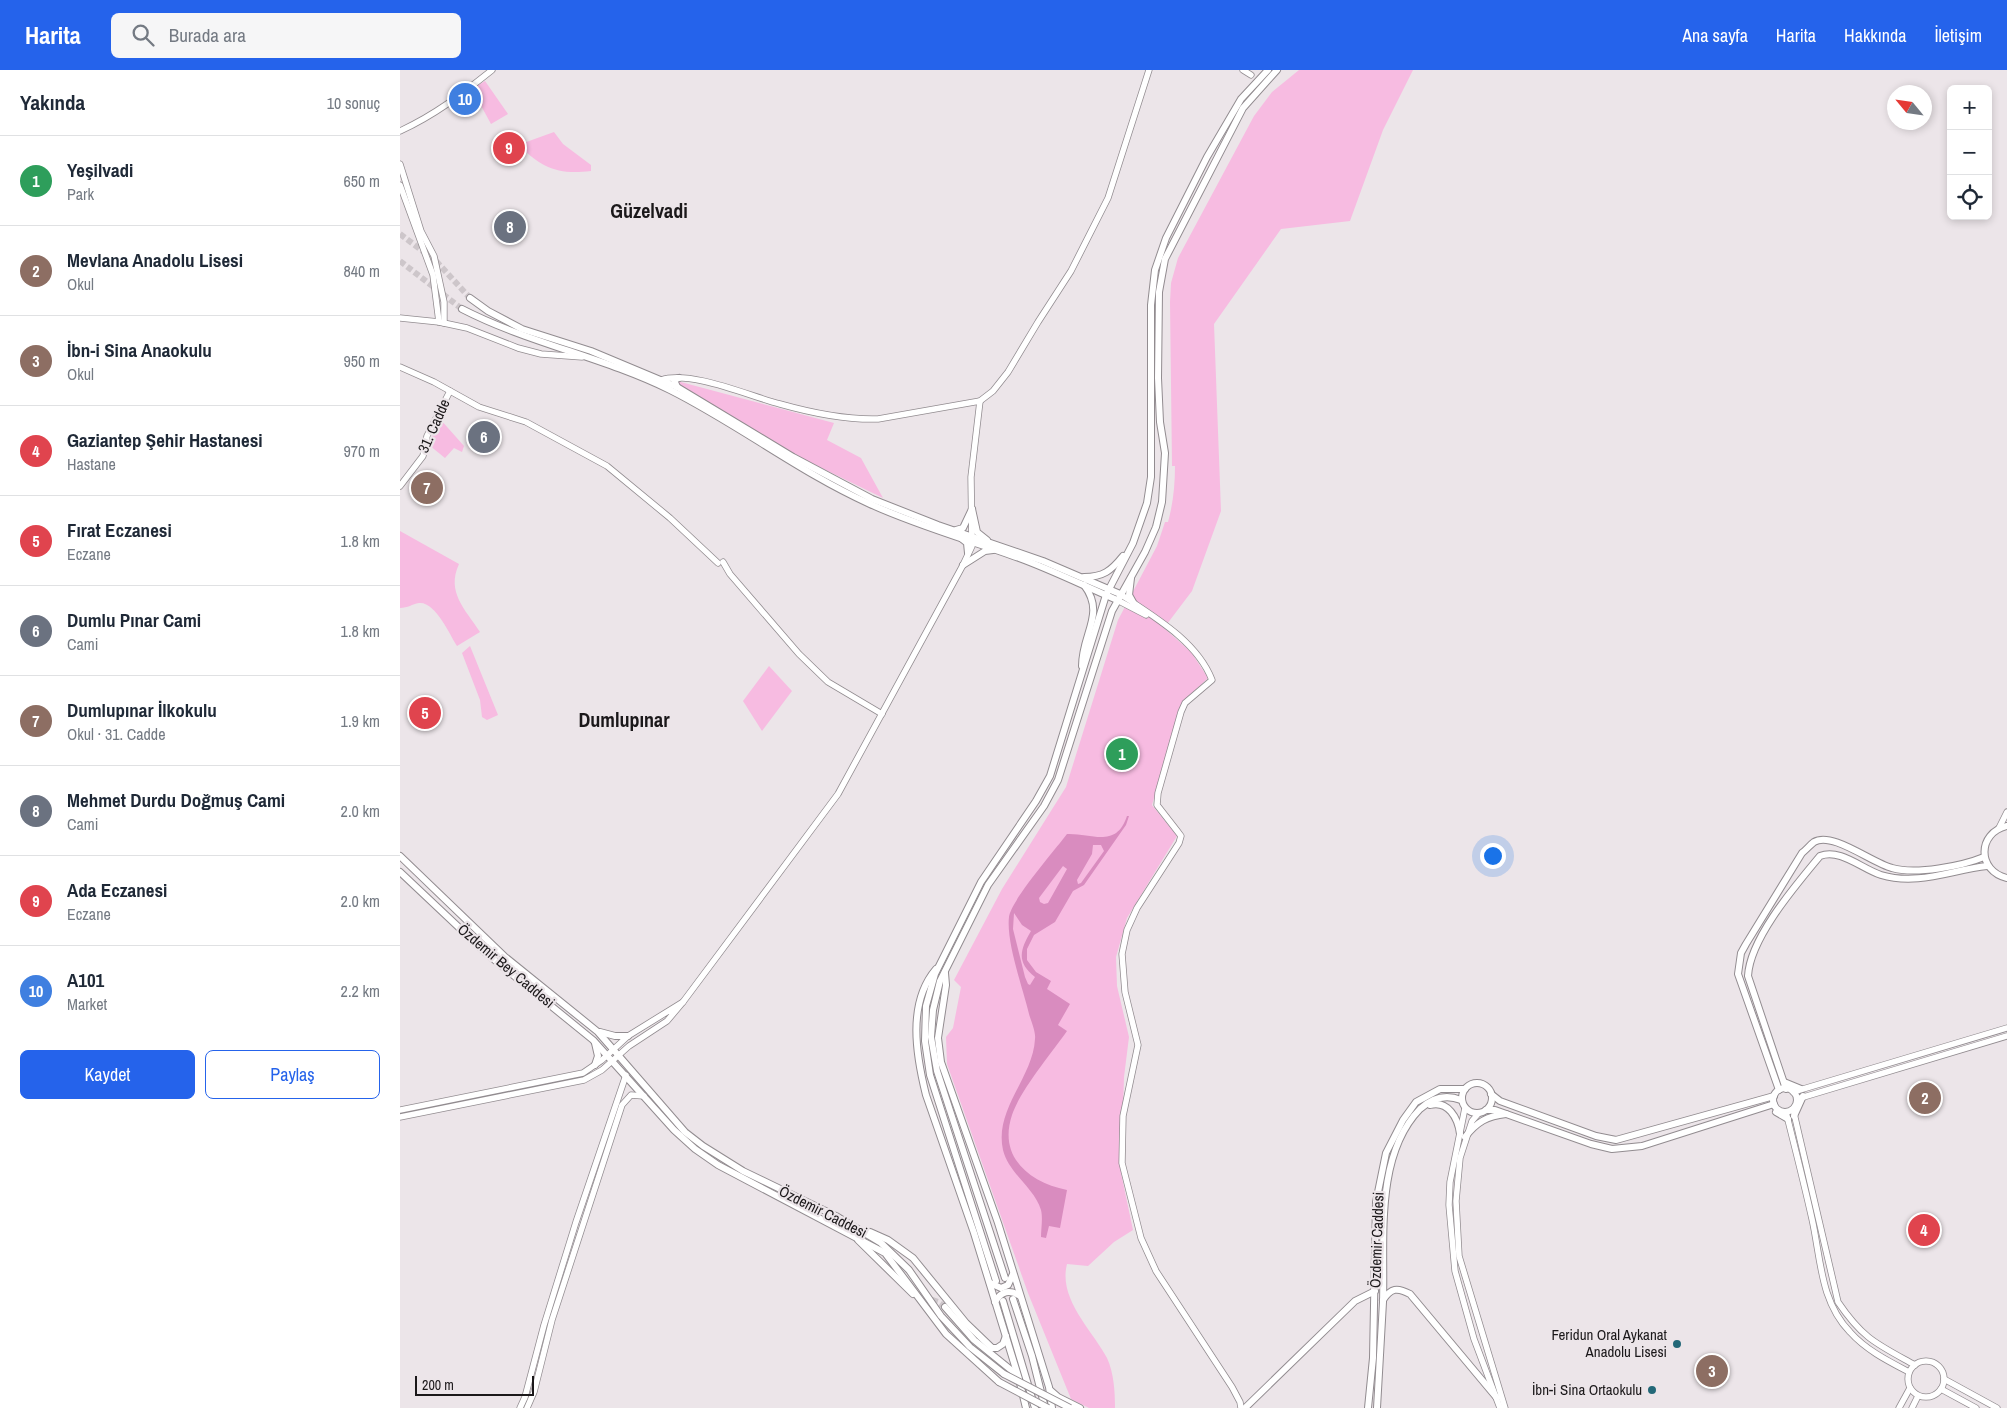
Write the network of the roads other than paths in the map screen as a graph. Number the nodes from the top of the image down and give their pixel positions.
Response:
1 (492, 70) edge
2 (1149, 70) edge
3 (1243, 70) edge
4 (1268, 70) edge
5 (1277, 70) edge
6 (1251, 75) dead end
7 (400, 131) edge
8 (400, 164) edge
9 (400, 185) edge
10 (470, 298) tunnel mouth
11 (462, 309) tunnel mouth
12 (400, 318) edge
13 (442, 322) junction
14 (585, 358) junction
15 (400, 367) edge
16 (679, 378) junction
17 (661, 380) junction
18 (677, 388) junction
19 (450, 391) junction
20 (980, 401) junction
21 (400, 486) edge
22 (972, 509) junction
23 (953, 530) junction
24 (961, 538) junction
25 (972, 539) junction
26 (990, 542) junction
27 (1133, 543) junction
28 (998, 551) junction
29 (968, 553) junction
30 (963, 565) junction
31 (1131, 575) junction
32 (1080, 577) junction
33 (1084, 584) junction
34 (1107, 592) junction
35 (1118, 597) junction
36 (1134, 604) junction
37 (1155, 619) junction
38 (1082, 672) junction
39 (882, 714) junction
40 (2007, 812) edge
41 (2007, 826) edge
42 (1999, 828) junction
43 (400, 856) edge
44 (1984, 857) junction
45 (1987, 866) junction
46 (400, 872) edge
47 (2007, 878) edge
48 (940, 964) junction
49 (945, 970) junction
50 (683, 1002) junction
51 (2007, 1028) edge
52 (598, 1032) junction
53 (628, 1036) junction
54 (2007, 1036) edge
55 (593, 1040) junction
56 (613, 1048) junction
57 (608, 1054) junction
58 (619, 1055) junction
59 (613, 1060) junction
60 (595, 1065) junction
61 (626, 1076) junction
62 (1785, 1085) junction
63 (1778, 1087) junction
64 (1465, 1089) junction
65 (1491, 1094) junction
66 (1800, 1095) junction
67 (644, 1096) junction
68 (1771, 1097) junction
69 (1461, 1100) junction
70 (1774, 1104) junction
71 (1424, 1106) junction
72 (1767, 1107) junction
73 (1465, 1108) junction
74 (400, 1110) edge
75 (1486, 1110) junction
76 (1478, 1114) junction
77 (1508, 1114) junction
78 (1790, 1114) junction
79 (400, 1118) edge
80 (1462, 1135) junction
81 (853, 1225) junction
82 (843, 1229) junction
83 (1013, 1272) junction
84 (1005, 1278) dead end
85 (993, 1281) junction
86 (1375, 1291) junction
87 (913, 1294) tunnel mouth
88 (1020, 1296) junction
89 (1013, 1299) dead end
90 (1383, 1300) junction
91 (995, 1302) junction
92 (1003, 1302) dead end
93 (945, 1307) tunnel mouth
94 (1006, 1336) junction
95 (1915, 1365) junction
96 (1909, 1372) junction
97 (1019, 1379) junction
98 (1944, 1379) junction
99 (1049, 1388) junction
100 (1910, 1388) junction
101 (1941, 1389) junction
102 (1918, 1396) junction
103 (1497, 1398) junction
104 (520, 1408) edge
105 (527, 1408) edge
106 (1026, 1408) edge
107 (1034, 1408) edge
108 (1047, 1408) edge
109 (1052, 1408) edge
110 (1070, 1408) edge
111 (1080, 1408) edge
112 (1241, 1408) edge
113 (1245, 1408) edge
114 (1368, 1408) edge
115 (1377, 1408) edge
116 (1500, 1408) edge
117 (1506, 1408) edge
118 (1899, 1408) edge
119 (1912, 1408) edge
120 (1976, 1408) edge
121 (1996, 1408) edge

1 - 7 street
2 - 20 street
3 - 6 street
4 - 27 main road
5 - 31 main road
8 - 13 street
9 - 13 street
10 - 17 main road
11 - 14 main road
12 - 13 street
13 - 14 street
14 - 24 main road
15 - 19 street
16 - 17 street
16 - 18 main road
16 - 20 street
17 - 18 main road
18 - 23 main road
19 - 21 street, 31. Cadde
19 - 39 street
20 - 22 street
22 - 23 main road
22 - 25 street
22 - 26 main road
23 - 25 main road
24 - 25 main road
24 - 29 main road
25 - 26 main road
25 - 28 main road
25 - 29 street
26 - 32 main road
27 - 32 main road
27 - 34 main road
28 - 30 main road
28 - 33 main road
29 - 30 street
30 - 39 street
31 - 35 main road
31 - 36 main road
32 - 34 main road
33 - 34 main road
33 - 38 main road
34 - 35 main road
34 - 38 main road
35 - 36 street
35 - 37 street
35 - 49 main road
36 - 37 street
37 - 112 street
38 - 48 main road
39 - 50 street
40 - 42 street
41 - 42 main road
42 - 44 main road
43 - 52 main road, Özdemir Caddesi
44 - 45 main road
44 - 63 main road
45 - 47 main road
45 - 62 main road
46 - 55 main road, Özdemir Bey Caddesi
48 - 85 main road
48 - 85 main road
49 - 83 main road
49 - 84 main road
50 - 53 street
50 - 58 street
51 - 66 street
52 - 53 main road
52 - 56 main road, Özdemir Caddesi
53 - 56 street
54 - 66 street
55 - 57 main road, Özdemir Bey Caddesi
55 - 60 main road
56 - 57 street
56 - 58 main road, Özdemir Caddesi
57 - 59 main road, Özdemir Bey Caddesi
57 - 60 street
58 - 59 street
58 - 81 main road, Özdemir Caddesi
59 - 61 main road, Özdemir Bey Caddesi
59 - 79 street
60 - 74 street
61 - 67 main road, Özdemir Caddesi
61 - 104 street
62 - 63 main road
62 - 66 main road
62 - 66 main road
63 - 68 main road
64 - 65 main road
64 - 69 main road
64 - 86 main road, Özdemir Caddesi
65 - 68 main road
65 - 75 main road
66 - 78 main road
67 - 82 main road, Özdemir Caddesi
67 - 105 street
68 - 70 main road
69 - 71 main road, Özdemir Caddesi
69 - 73 main road
70 - 72 main road
70 - 78 main road
71 - 80 main road
71 - 90 main road, Özdemir Caddesi
72 - 77 main road
72 - 78 main road
73 - 76 main road
73 - 80 street
75 - 76 main road
75 - 77 main road
76 - 80 street
77 - 80 main road
78 - 95 street
78 - 96 street
80 - 103 street
80 - 117 street
81 - 94 main road
81 - 110 main road, Özdemir Caddesi, bridge
82 - 87 main road
82 - 108 main road, Özdemir Caddesi, bridge
83 - 85 main road
83 - 88 main road
85 - 91 main road
86 - 113 main road
86 - 114 main road, Özdemir Caddesi
88 - 91 main road
88 - 99 main road
89 - 108 main road
90 - 103 main road
90 - 115 main road, Özdemir Caddesi
91 - 94 main road
92 - 107 main road
93 - 97 main road
94 - 97 main road
95 - 96 street
95 - 98 street
96 - 100 street
97 - 106 main road
98 - 101 street
98 - 121 street
99 - 109 main road
99 - 111 main road
100 - 102 street
100 - 118 street
101 - 102 street
101 - 120 street
102 - 119 street
103 - 116 street

